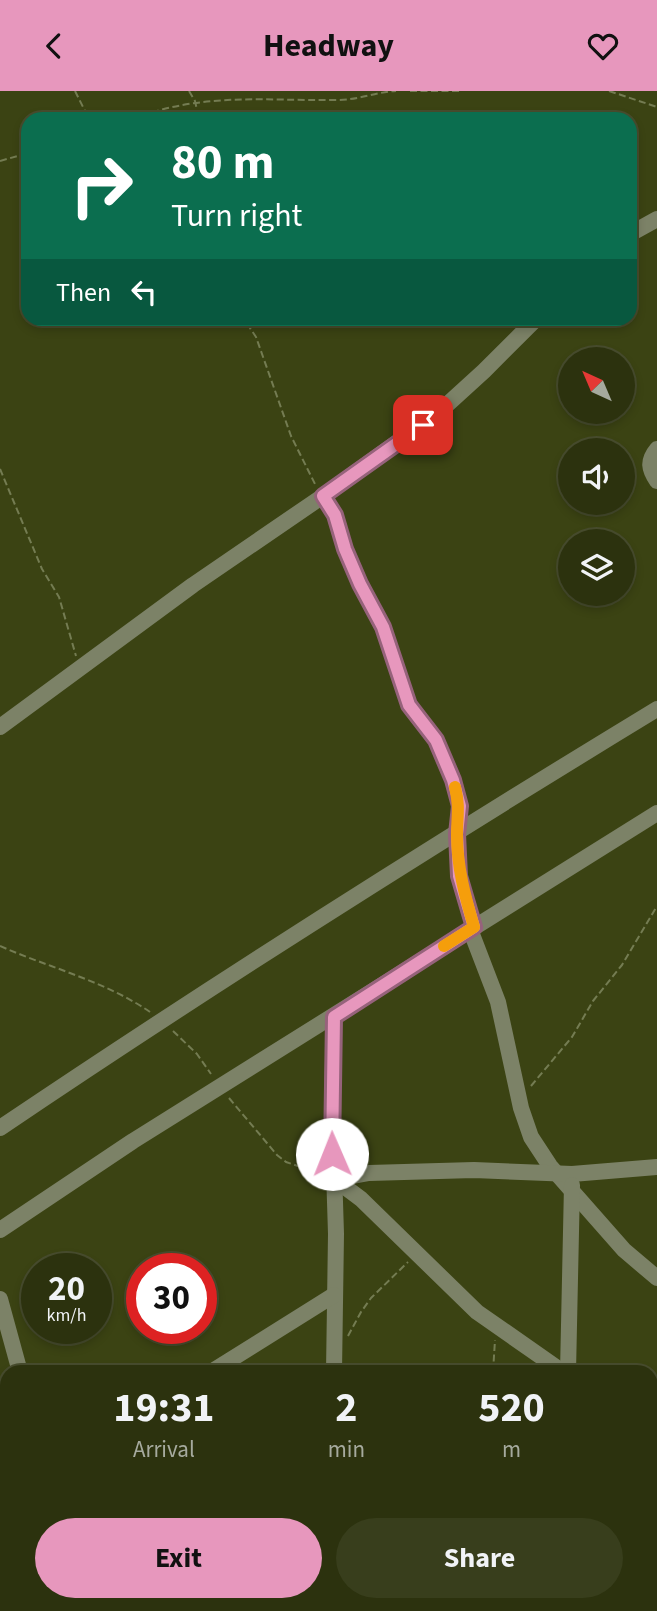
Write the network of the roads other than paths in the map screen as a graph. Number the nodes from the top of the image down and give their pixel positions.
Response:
1 (657, 219) edge
2 (637, 231) edge
3 (529, 326) edge
4 (657, 449) edge
5 (657, 481) edge
6 (323, 496) junction
7 (657, 709) edge
8 (0, 727) edge
9 (657, 813) edge
10 (457, 834) junction
11 (472, 928) junction
12 (334, 1017) junction
13 (0, 1128) edge
14 (657, 1167) edge
15 (567, 1179) junction
16 (336, 1180) junction
17 (0, 1230) edge
18 (657, 1278) edge
19 (334, 1295) junction
20 (0, 1299) edge
21 (18, 1365) edge
22 (222, 1365) edge
23 (333, 1365) edge
24 (555, 1365) edge
25 (566, 1365) edge

1 - 2 street
3 - 6 street
4 - 5 street
6 - 8 street
6 - 10 street
7 - 10 street
9 - 11 street
10 - 11 street
10 - 13 street
11 - 12 street
11 - 15 street
12 - 16 street
12 - 17 street
14 - 15 street
15 - 16 street
15 - 18 street
15 - 25 street
16 - 19 street
16 - 24 street
19 - 22 street
19 - 23 street
20 - 21 street

